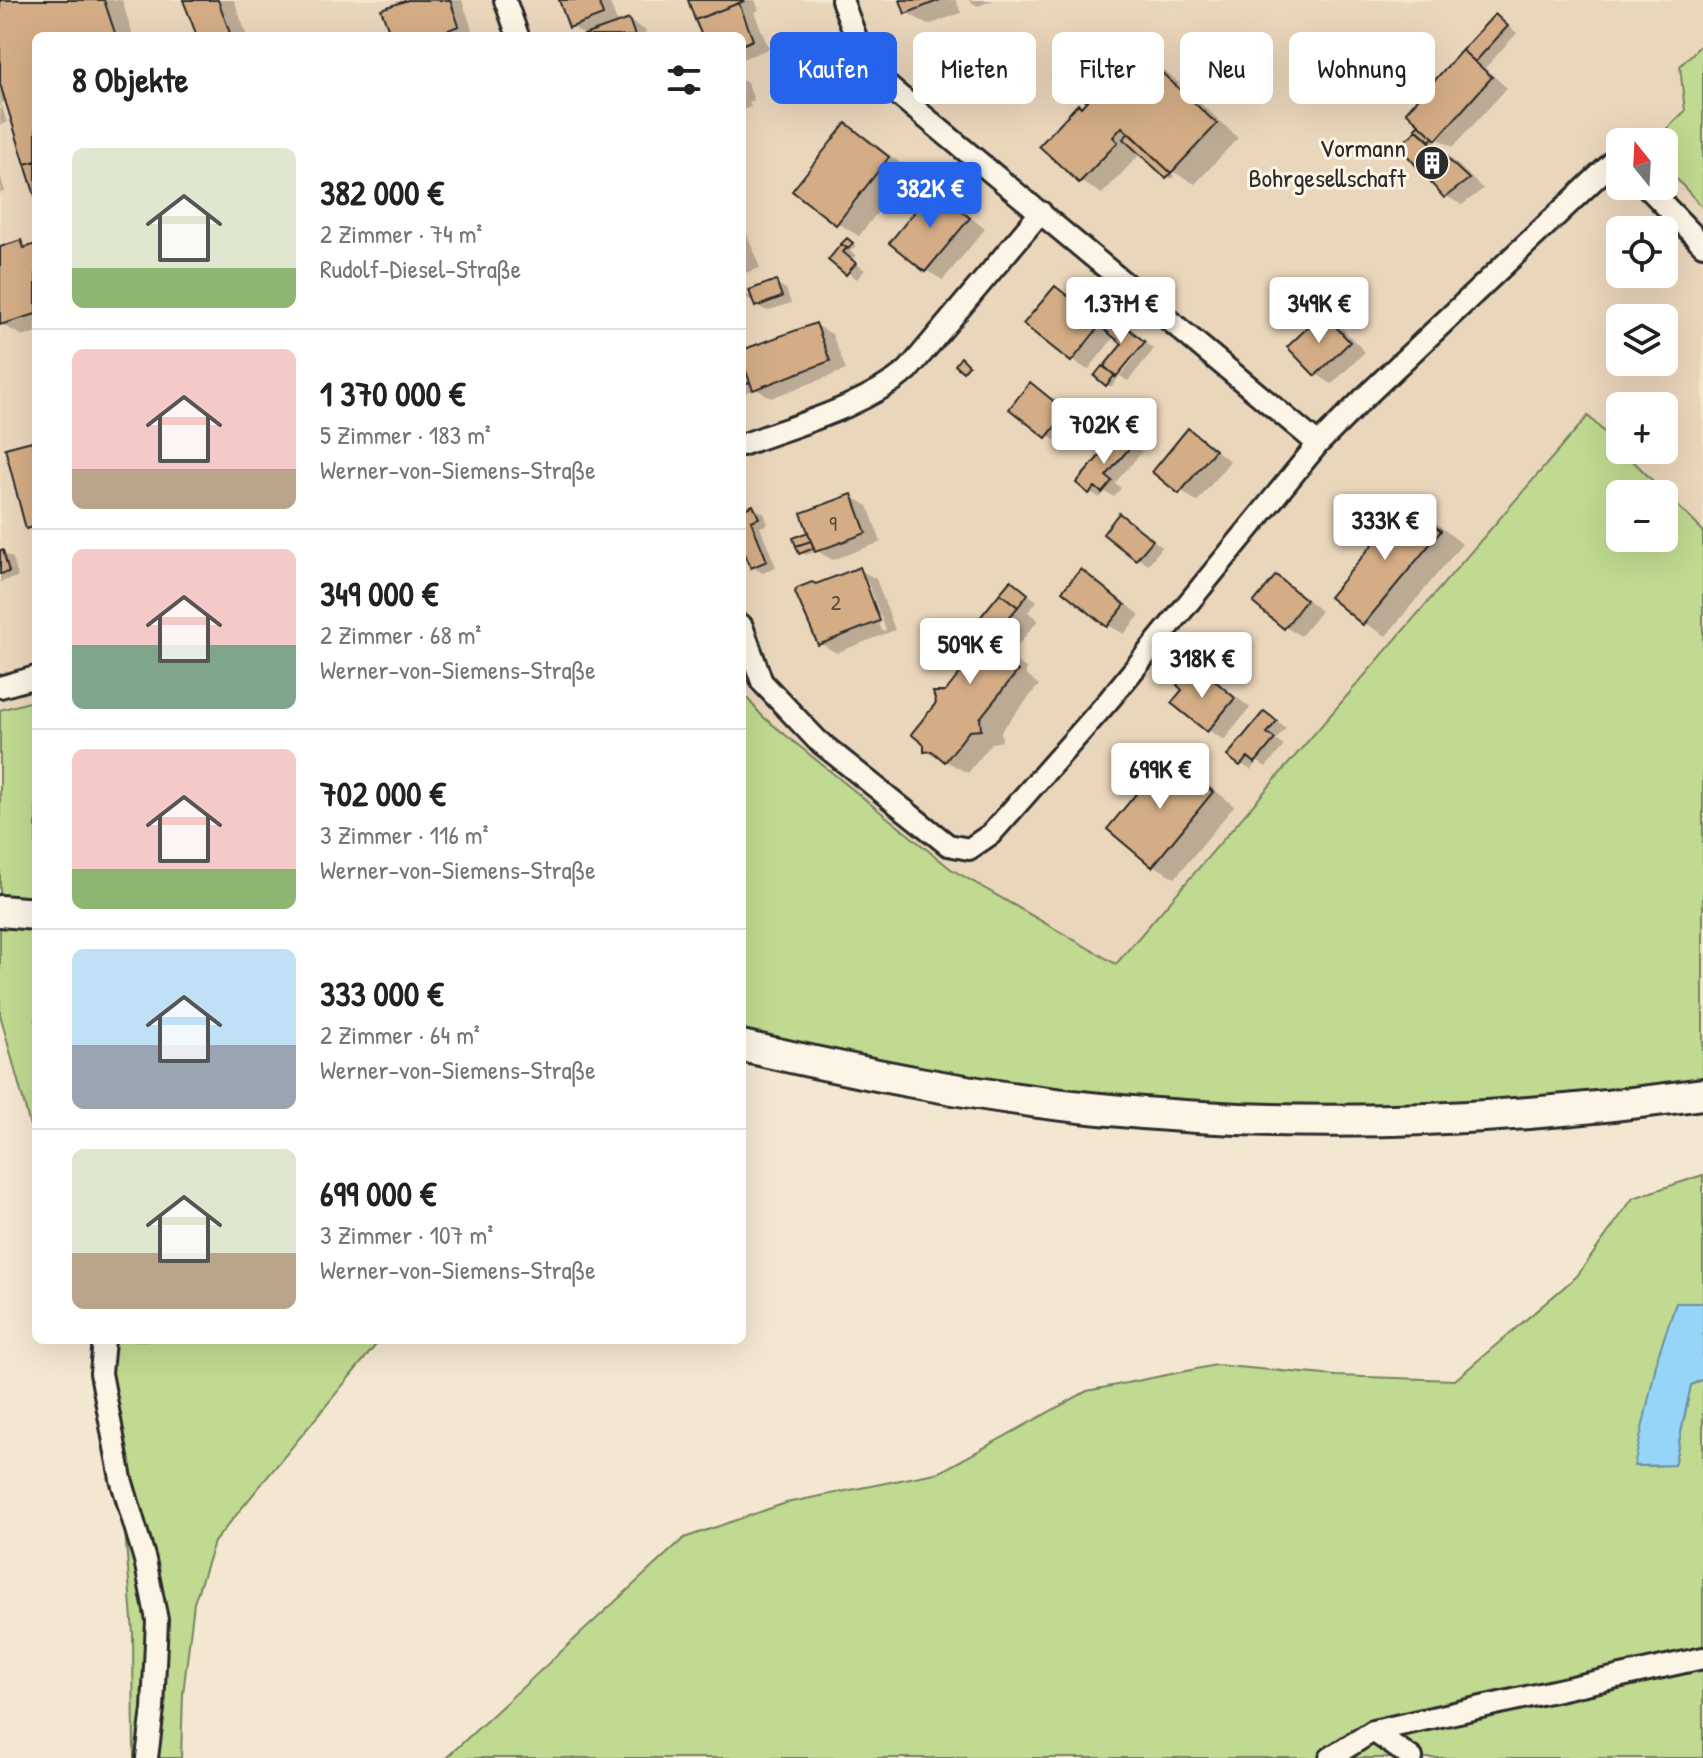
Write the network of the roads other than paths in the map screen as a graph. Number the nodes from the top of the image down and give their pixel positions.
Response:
1 (505, 0) edge
2 (842, 0) edge
3 (517, 32) edge
4 (1606, 168) edge
5 (1660, 200) edge
6 (1041, 212) junction
7 (1703, 245) edge
8 (746, 443) edge
9 (1318, 444) junction
10 (746, 637) edge
11 (32, 678) edge
12 (0, 687) edge
13 (0, 911) edge
14 (32, 914) edge
15 (746, 1047) edge
16 (1703, 1094) edge
17 (104, 1344) edge
18 (1703, 1658) edge
19 (1373, 1731) junction
20 (147, 1758) edge
21 (1330, 1758) edge
22 (1412, 1758) edge

1 - 3 street
2 - 6 street
4 - 9 street
5 - 7 street
6 - 8 street
6 - 9 street
9 - 10 street
11 - 12 street
13 - 14 highway
15 - 16 highway
17 - 20 street
18 - 19 street
19 - 21 street
19 - 22 street

